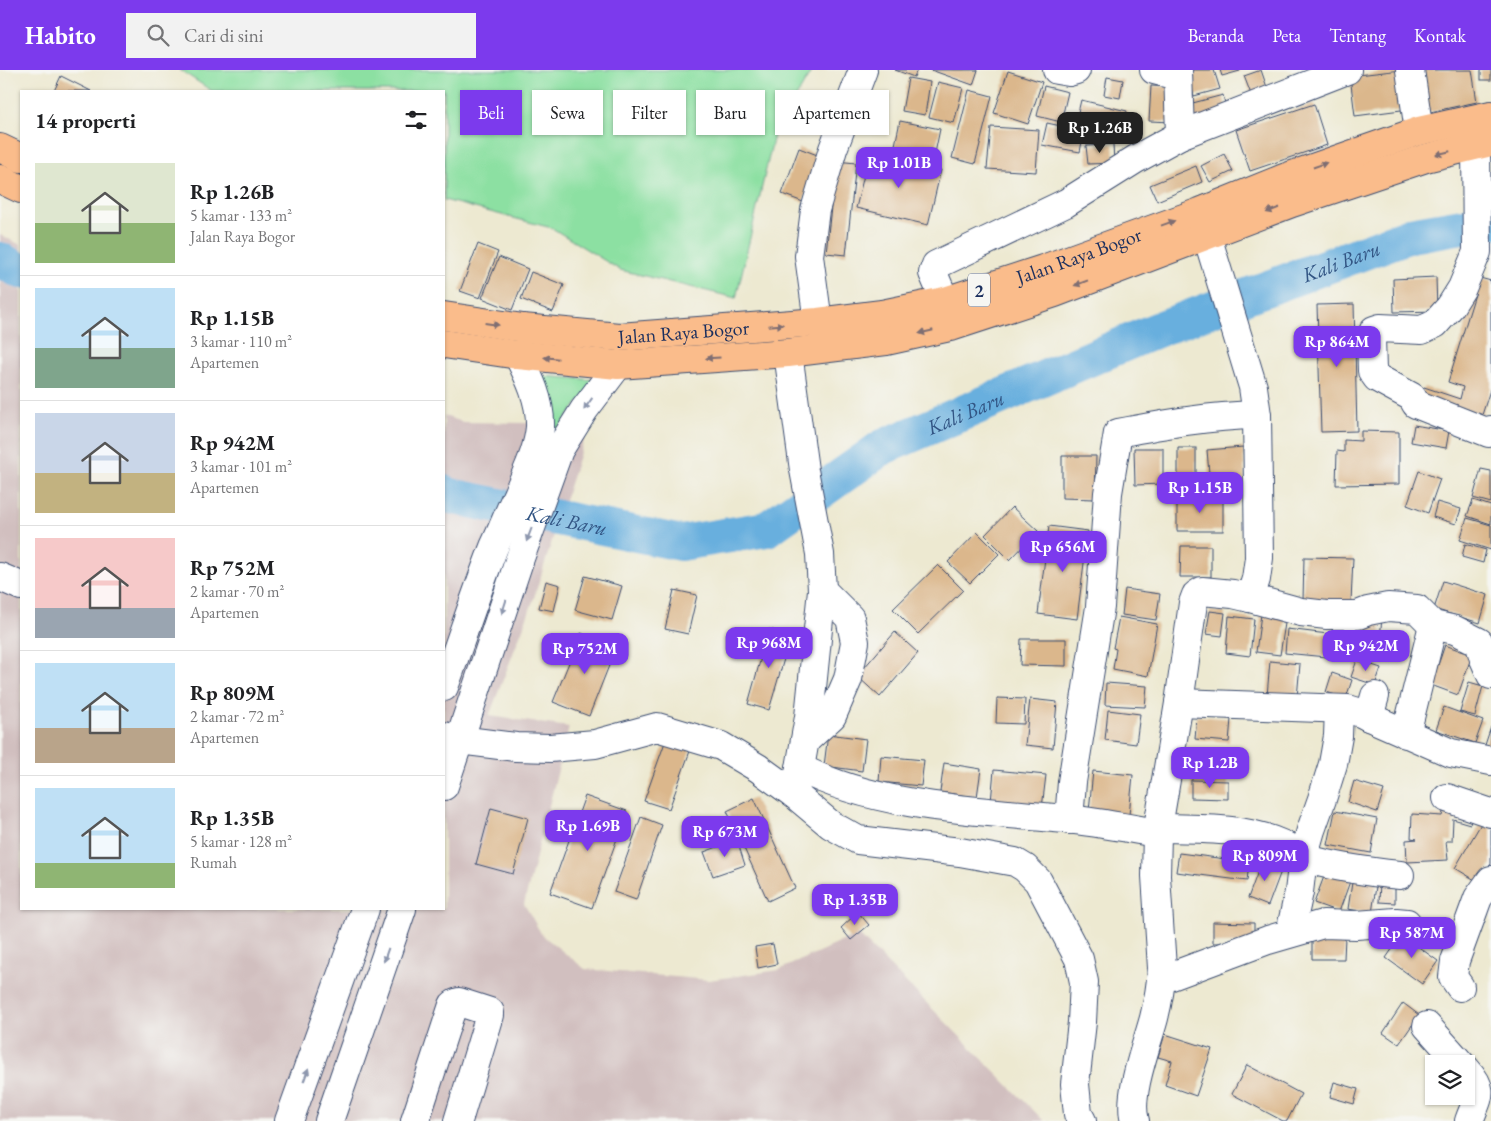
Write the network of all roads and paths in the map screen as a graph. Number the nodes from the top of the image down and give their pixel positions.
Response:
1 (863, 70) edge
2 (1057, 70) edge
3 (1076, 70) edge
4 (1410, 70) edge
5 (1170, 72) edge
6 (1336, 72) edge
7 (1491, 115) edge
8 (1419, 131) junction
9 (1180, 134) junction
10 (0, 148) edge
11 (1481, 150) edge
12 (20, 158) edge
13 (0, 179) edge
14 (20, 188) edge
15 (1204, 224) junction
16 (1482, 249) edge
17 (945, 301) junction
18 (445, 316) edge
19 (818, 322) junction
20 (445, 344) edge
21 (788, 353) junction
22 (518, 355) junction
23 (618, 365) junction
24 (1256, 415) junction
25 (1491, 430) edge
26 (548, 446) junction
27 (539, 472) junction
28 (0, 577) edge
29 (20, 586) edge
30 (822, 590) junction
31 (1250, 598) junction
32 (1433, 626) junction
33 (1491, 675) edge
34 (445, 684) edge
35 (1180, 703) junction
36 (1339, 709) junction
37 (1406, 734) junction
38 (452, 738) edge
39 (805, 741) junction
40 (1491, 761) edge
41 (800, 768) junction
42 (445, 780) edge
43 (794, 794) junction
44 (1447, 798) dead end
45 (1491, 813) edge
46 (1070, 820) junction
47 (1157, 830) junction
48 (1303, 858) junction
49 (1400, 875) dead end
50 (1487, 892) edge
51 (365, 910) edge
52 (402, 910) edge
53 (1407, 923) dead end
54 (1290, 933) junction
55 (1161, 980) junction
56 (1460, 987) dead end
57 (1427, 1026) dead end
58 (1453, 1055) edge
59 (1475, 1079) edge
60 (1475, 1103) edge
61 (1474, 1105) edge
62 (289, 1121) edge
63 (328, 1121) edge
64 (415, 1121) edge
65 (458, 1121) edge
66 (1082, 1121) edge
67 (1135, 1121) edge
68 (1469, 1121) edge

1 - 19 street
2 - 3 street
4 - 8 street
5 - 9 street
6 - 9 street
7 - 8 highway, Jalan Raya Bogor / 2
15 -> 8 highway, Jalan Raya Bogor / 2
9 - 17 street
10 - 12 highway
11 -> 15 highway, Jalan Raya Bogor / 2
11 - 16 street
13 - 14 highway
17 -> 15 highway, Jalan Raya Bogor / 2
15 -> 21 highway, Jalan Raya Bogor / 2
15 - 24 street
16 - 25 street
17 - 19 highway, Jalan Raya Bogor / 2
18 -> 19 highway, Jalan Raya Bogor / 2
20 - 22 highway, Jalan Raya Bogor / 2
21 -> 23 highway, Jalan Raya Bogor / 2
21 - 30 street
23 -> 22 highway, Jalan Raya Bogor / 2
22 - 26 street
23 -> 26 street
24 - 31 street
24 - 46 street
26 - 27 street
27 - 34 street
27 -> 38 street
28 - 29 street
30 - 39 street
30 - 39 street
31 - 32 street
31 - 35 street
32 - 33 street
32 - 37 street
35 - 36 street
35 - 47 street
36 - 37 street
36 - 48 street
37 - 40 street
38 - 42 street
38 - 43 street
39 - 41 street
41 - 43 street
41 - 46 street
43 - 66 street
44 - 45 street
46 - 47 street
47 - 48 street
47 - 55 street
48 - 49 street
48 - 54 street
50 - 56 street
62 -> 51 street
52 -> 63 street
53 - 54 street
54 - 55 street
55 - 67 street
57 - 58 street
59 - 60 street
61 - 68 street
64 - 65 street

